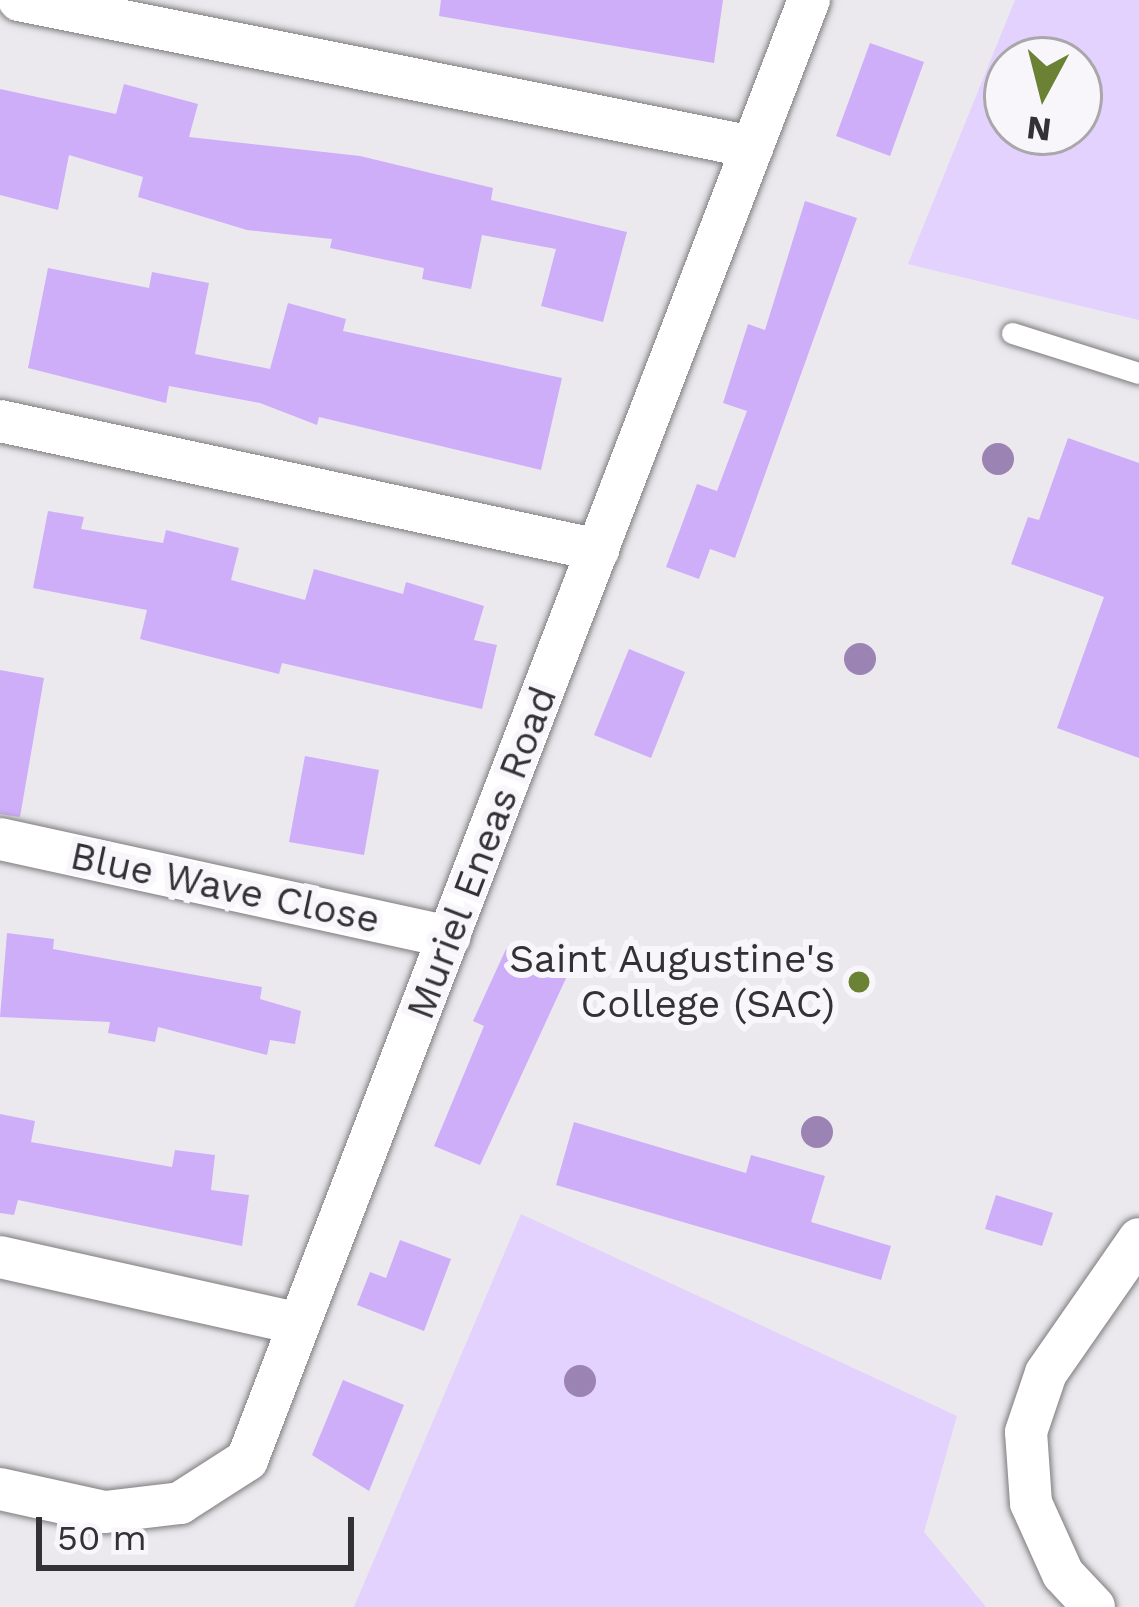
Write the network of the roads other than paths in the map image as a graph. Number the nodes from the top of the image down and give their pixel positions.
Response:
1 (19, 0) edge
2 (808, 0) edge
3 (752, 147) junction
4 (1012, 333) dead end
5 (1139, 373) edge
6 (0, 422) edge
7 (598, 550) junction
8 (0, 839) edge
9 (449, 937) junction
10 (1139, 1239) edge
11 (0, 1257) edge
12 (299, 1324) junction
13 (0, 1489) edge
14 (1094, 1607) edge

1 - 3 street
2 - 3 street, Muriel Eneas Road
3 - 7 street, Muriel Eneas Road
4 - 5 lane
6 - 7 street
7 - 9 street, Muriel Eneas Road
8 - 9 street, Blue Wave Close
9 - 12 street, Muriel Eneas Road
10 - 14 street
11 - 12 street
12 - 13 street, Muriel Eneas Road

